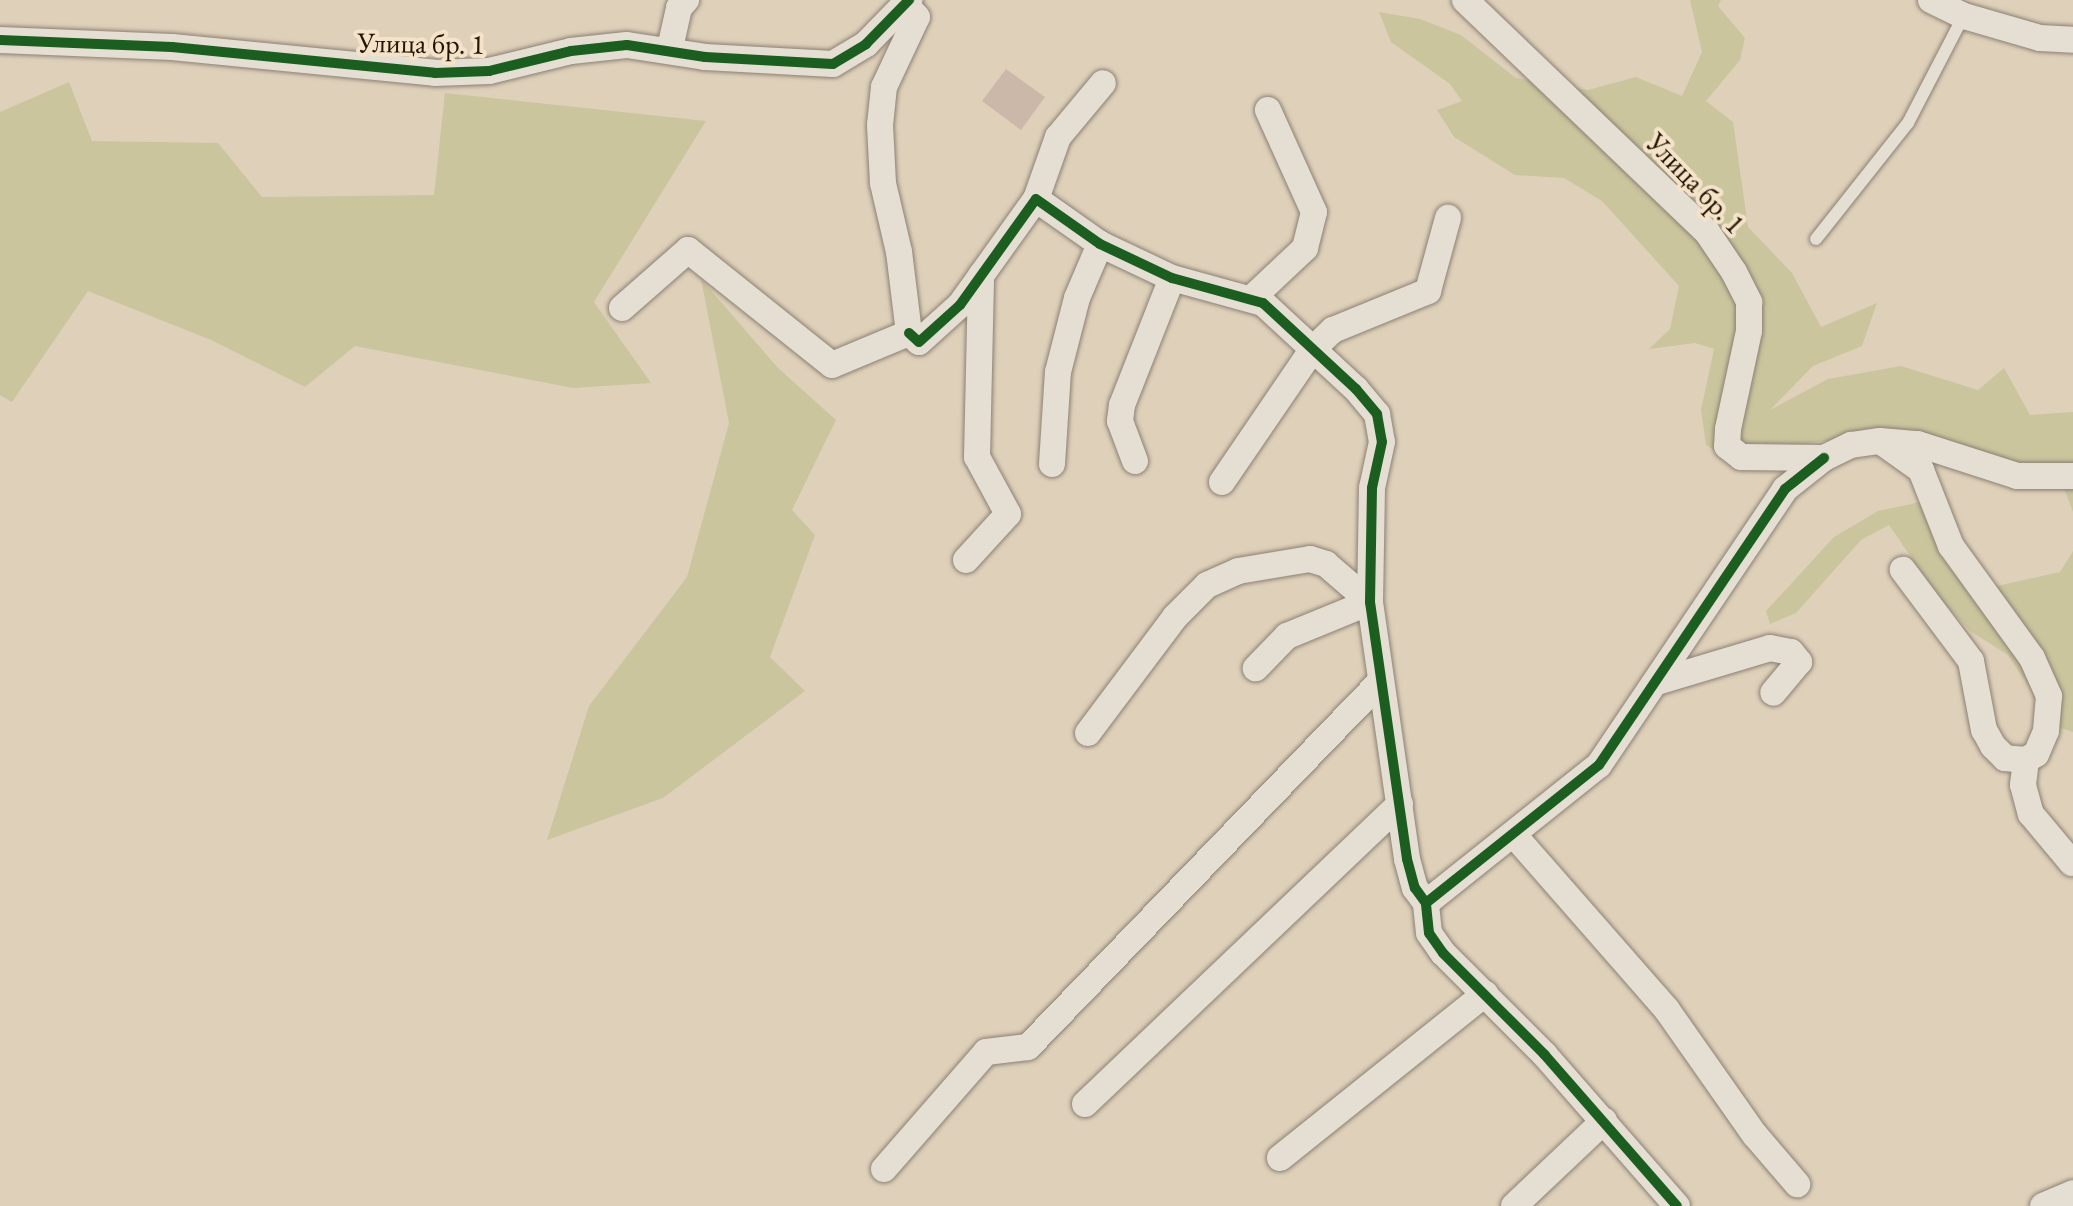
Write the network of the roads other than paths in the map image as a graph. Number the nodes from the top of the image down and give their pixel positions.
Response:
1 (686, 0) edge
2 (1465, 0) edge
3 (1931, 0) edge
4 (907, 2) edge
5 (1962, 8) edge
6 (0, 40) edge
7 (2073, 40) edge
8 (670, 48) junction
9 (1103, 83) dead end
10 (1268, 110) dead end
11 (1036, 199) junction
12 (1448, 218) dead end
13 (1816, 239) dead end
14 (1100, 244) junction
15 (981, 275) junction
16 (1172, 278) junction
17 (1252, 298) junction
18 (622, 308) dead end
19 (909, 333) junction
20 (1312, 350) junction
21 (1880, 441) junction
22 (1824, 458) junction
23 (1135, 461) dead end
24 (1052, 464) dead end
25 (2073, 476) edge
26 (1222, 482) dead end
27 (966, 560) dead end
28 (1903, 570) dead end
29 (1370, 602) junction
30 (1256, 668) dead end
31 (1660, 681) junction
32 (1379, 683) junction
33 (1773, 693) dead end
34 (1088, 733) dead end
35 (2026, 760) junction
36 (1400, 804) junction
37 (1514, 835) junction
38 (2072, 863) edge
39 (1426, 903) junction
40 (1485, 994) junction
41 (1085, 1104) dead end
42 (1604, 1121) junction
43 (1280, 1158) dead end
44 (884, 1169) dead end
45 (1797, 1184) dead end
46 (2073, 1193) edge
47 (1514, 1206) edge
48 (1677, 1206) edge
49 (2043, 1206) edge

1 - 8 street
2 - 22 street, Улица бр. 1
3 - 5 street
4 - 8 street, Улица бр. 1
4 - 19 street
5 - 7 street
5 - 13 lane
6 - 8 street, Улица бр. 1
9 - 11 street
10 - 17 street
11 - 14 street
11 - 15 street
12 - 20 street
14 - 16 street
14 - 24 street
15 - 19 street
15 - 27 street
16 - 17 street
16 - 23 street
17 - 20 street
18 - 19 street
20 - 26 street
20 - 29 street
21 - 22 street, Улица бр. 1
21 - 25 street, Улица бр. 1
21 - 35 street
22 - 31 street
28 - 35 street
29 - 30 street
29 - 32 street
29 - 34 street
31 - 33 street
31 - 37 street
32 - 36 street
32 - 44 street
35 - 38 street
36 - 39 street
36 - 41 street
37 - 39 street
37 - 45 street
39 - 40 street
40 - 42 street
40 - 43 street
42 - 47 street
42 - 48 street
46 - 49 street

